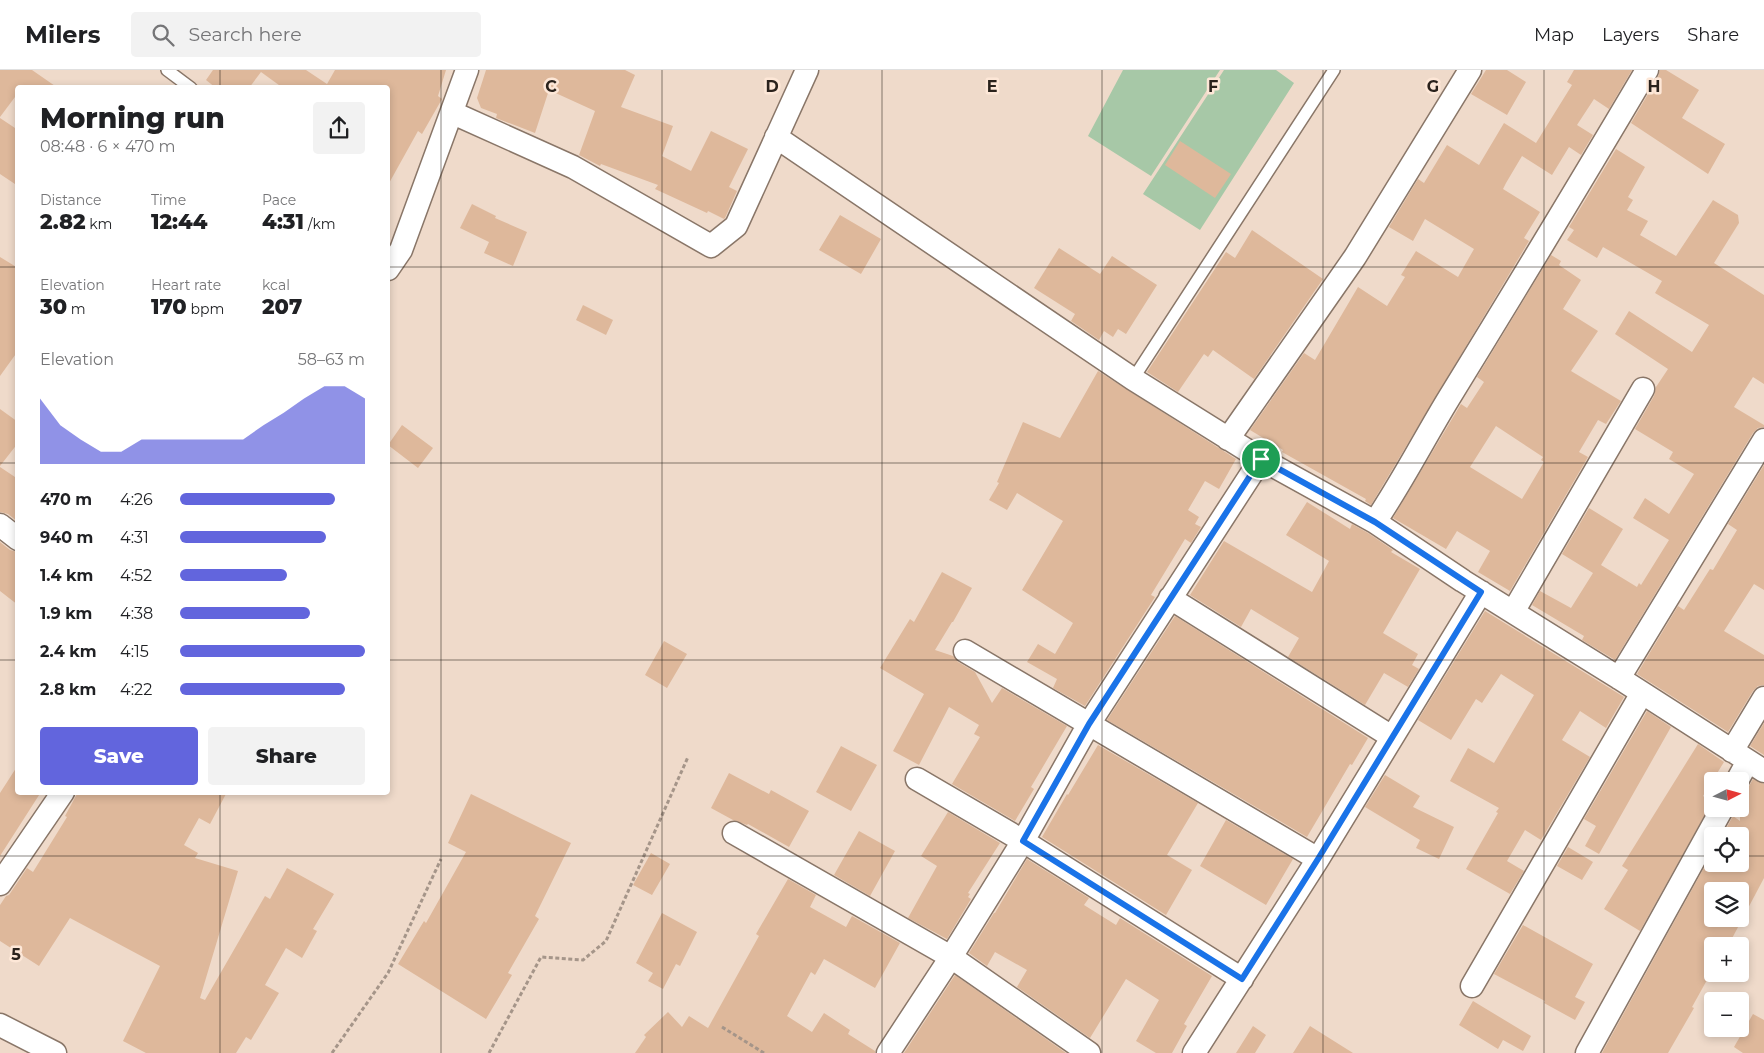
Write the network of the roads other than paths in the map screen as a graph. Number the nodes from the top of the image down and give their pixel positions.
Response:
1 (167, 70) edge
2 (467, 70) edge
3 (806, 70) edge
4 (1334, 70) edge
5 (1470, 70) edge
6 (1647, 70) edge
7 (187, 85) edge
8 (453, 112) junction
9 (776, 137) junction
10 (390, 266) edge
11 (1133, 379) junction
12 (1643, 389) dead end
13 (1228, 439) junction
14 (1764, 440) edge
15 (1261, 459) junction
16 (1375, 522) junction
17 (0, 525) edge
18 (15, 536) edge
19 (1481, 592) junction
20 (1170, 598) junction
21 (1512, 612) junction
22 (965, 651) dead end
23 (1619, 678) junction
24 (1642, 693) junction
25 (1764, 698) edge
26 (1089, 724) junction
27 (1392, 737) junction
28 (1748, 761) edge
29 (1742, 772) edge
30 (917, 779) dead end
31 (61, 795) edge
32 (1717, 818) edge
33 (734, 833) dead end
34 (1023, 841) junction
35 (1318, 859) junction
36 (0, 884) edge
37 (950, 957) junction
38 (1242, 979) junction
39 (1472, 986) dead end
40 (0, 1026) edge
41 (54, 1053) edge
42 (888, 1053) edge
43 (1088, 1053) edge
44 (1194, 1053) edge
45 (1587, 1053) edge

1 - 7 lane
2 - 8 street
3 - 9 street
4 - 11 lane
5 - 13 street
6 - 16 street
8 - 9 street
8 - 10 street
9 - 11 street
11 - 13 street
12 - 21 street
13 - 15 street
14 - 23 street
15 - 16 street
15 - 20 street
16 - 19 street
17 - 18 street
19 - 21 street
19 - 27 street
20 - 26 street
20 - 27 street
21 - 23 street
22 - 26 street
23 - 24 street
24 - 28 street
24 - 39 street
25 - 28 street
26 - 34 street
26 - 35 street
27 - 35 street
28 - 29 street
30 - 34 street
31 - 36 street
32 - 45 street
33 - 37 street
34 - 37 street
34 - 38 street
35 - 38 street
37 - 42 street
37 - 43 street
38 - 44 street
40 - 41 street

